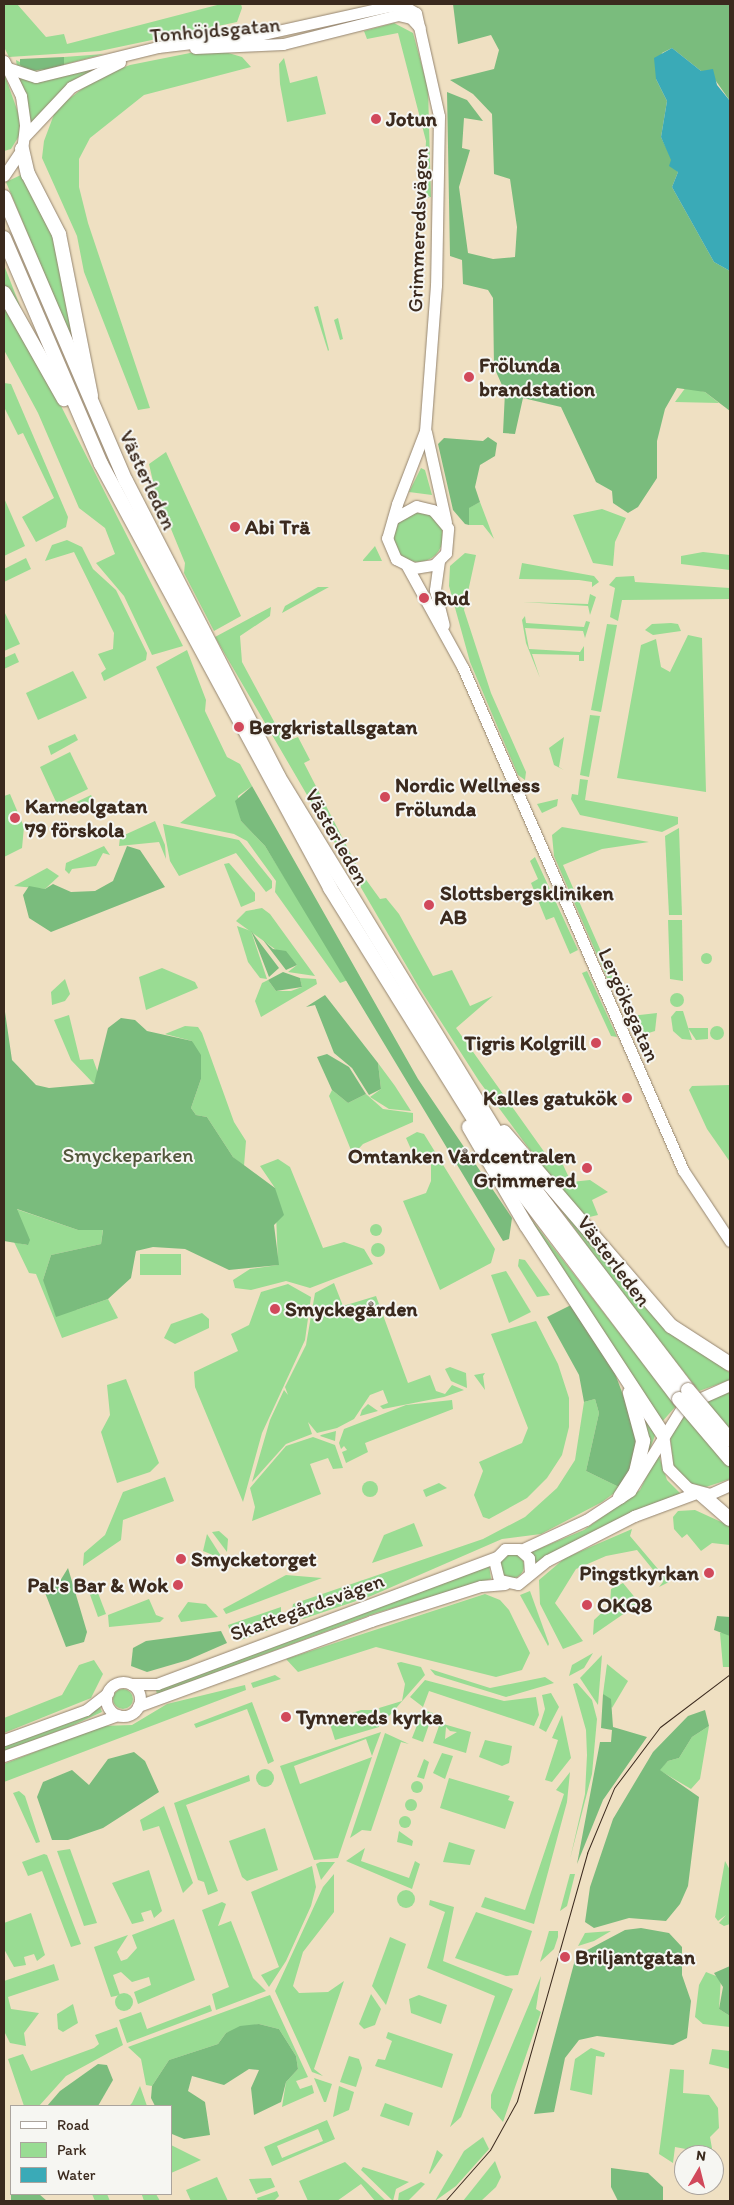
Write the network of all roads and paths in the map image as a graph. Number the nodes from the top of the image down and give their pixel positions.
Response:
1 (406, 8) edge
2 (6, 64) edge
3 (23, 143) junction
4 (7, 172) edge
5 (4, 197) edge
6 (4, 238) edge
7 (4, 293) edge
8 (92, 407) junction
9 (425, 431) junction
10 (101, 464) junction
11 (393, 519) junction
12 (446, 522) junction
13 (439, 561) junction
14 (407, 566) junction
15 (448, 638) junction
16 (462, 1082) junction
17 (461, 1102) junction
18 (730, 1241) edge
19 (613, 1359) junction
20 (730, 1364) edge
21 (730, 1385) edge
22 (684, 1394) junction
23 (663, 1434) junction
24 (730, 1440) edge
25 (730, 1460) edge
26 (730, 1485) edge
27 (698, 1494) junction
28 (620, 1497) junction
29 (730, 1520) edge
30 (521, 1550) junction
31 (496, 1557) junction
32 (530, 1572) junction
33 (505, 1584) junction
34 (131, 1684) junction
35 (108, 1692) junction
36 (138, 1706) junction
37 (118, 1715) junction
38 (4, 1740) edge
39 (4, 1756) edge

1 - 2 street, Tonhöjdsgatan
1 - 3 street, Tonhöjdsgatan
1 - 9 street, Grimmeredsvägen
2 - 3 street
3 - 4 street, Tonhöjdsgatan
3 - 8 highway
5 - 8 highway, Västerleden
6 - 10 highway, Västerleden
7 - 10 highway
8 - 16 highway, Västerleden
9 - 11 street, Grimmeredsvägen
9 - 12 street, Grimmeredsvägen
10 - 17 highway, Västerleden
11 - 12 street
11 - 14 street
12 - 13 street
13 - 14 street
13 - 15 street, Lergöksgatan
14 - 15 street, Lergöksgatan
15 - 18 street, Lergöksgatan
16 - 20 highway
16 - 22 highway, Västerleden
17 - 19 highway
17 - 22 highway, Västerleden
19 - 23 highway
19 - 28 highway
21 - 23 street, Skattegårdsvägen
22 - 24 highway, Västerleden, bridge
22 - 25 highway, Västerleden, bridge
23 - 27 street
23 - 28 street, Skattegårdsvägen
26 - 27 street, Skattegårdsvägen
27 - 29 highway
27 - 32 street, Skattegårdsvägen
28 - 30 street, Skattegårdsvägen
30 - 31 street, Skattegårdsvägen
30 - 32 street
31 - 33 street
31 - 34 street, Skattegårdsvägen
32 - 33 street, Skattegårdsvägen
33 - 36 street, Skattegårdsvägen
34 - 35 street, Skattegårdsvägen
34 - 36 street
35 - 37 street
35 - 38 street, Skattegårdsvägen
36 - 37 street, Skattegårdsvägen
37 - 39 street, Skattegårdsvägen

